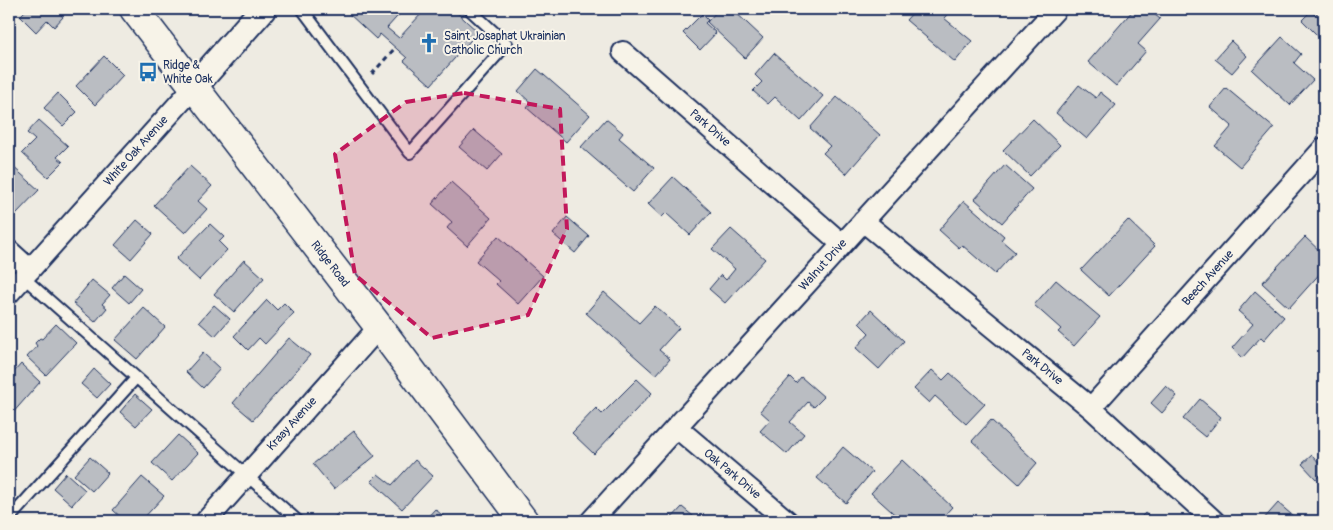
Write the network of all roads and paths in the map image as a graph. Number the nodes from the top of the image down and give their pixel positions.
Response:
1 (134, 9) edge
2 (264, 9) edge
3 (302, 9) edge
4 (469, 9) edge
5 (1056, 9) edge
6 (395, 48) dead end
7 (623, 52) dead end
8 (372, 74) dead end
9 (194, 87) junction
10 (1324, 148) edge
11 (863, 221) junction
12 (842, 244) junction
13 (9, 251) edge
14 (26, 274) junction
15 (9, 294) edge
16 (379, 327) junction
17 (136, 378) junction
18 (1091, 408) junction
19 (676, 427) junction
20 (247, 476) junction
21 (9, 519) edge
22 (206, 521) edge
23 (298, 521) edge
24 (524, 521) edge
25 (590, 521) edge
26 (787, 521) edge
27 (1214, 521) edge

1 - 9 main road, Ridge Road
2 - 9 street, White Oak Avenue
3 - 4 lane
5 - 11 street, Walnut Drive
6 - 8 path
7 - 12 street, Park Drive
9 - 14 street, White Oak Avenue
9 - 16 main road, Ridge Road
10 - 18 street, Beech Avenue
11 - 12 street, Walnut Drive
11 - 18 street, Park Drive
12 - 19 street, Walnut Drive
13 - 14 street
14 - 15 street, White Oak Avenue
14 - 17 lane
16 - 20 street, Kraay Avenue
16 - 24 main road, Ridge Road
17 - 20 lane
17 - 21 lane
18 - 27 street, Park Drive
19 - 25 street, Walnut Drive
19 - 26 street, Oak Park Drive
20 - 22 street, Kraay Avenue
20 - 23 lane

